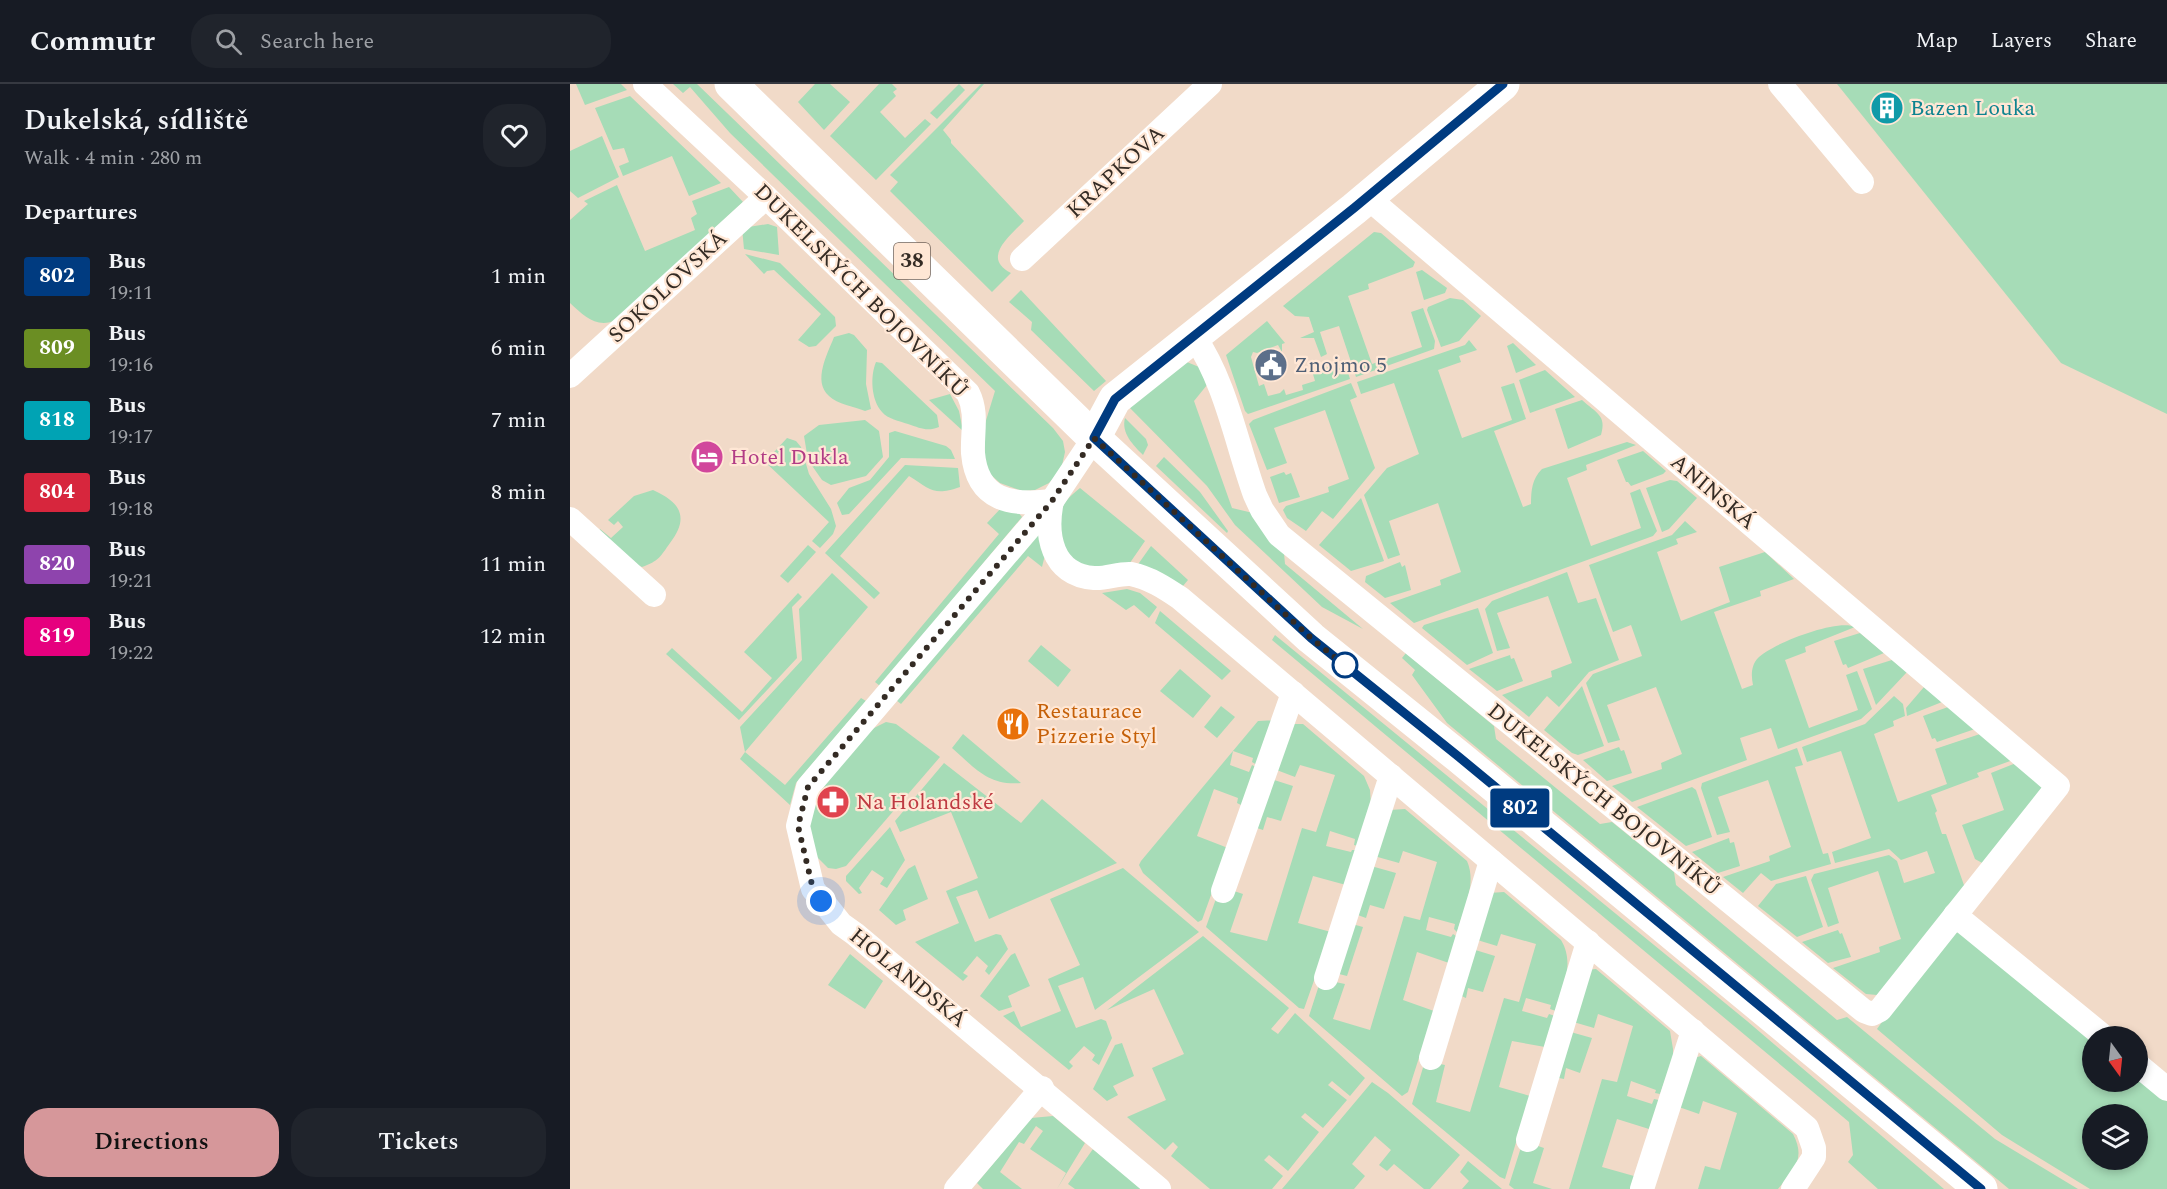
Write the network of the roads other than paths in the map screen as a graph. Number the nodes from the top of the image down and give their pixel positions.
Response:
1 (645, 84) edge
2 (731, 84) edge
3 (1210, 84) edge
4 (1503, 84) edge
5 (1780, 84) edge
6 (1862, 182) dead end
7 (766, 197) junction
8 (1368, 197) junction
9 (1022, 259) dead end
10 (1194, 336) junction
11 (570, 376) edge
12 (1094, 438) junction
13 (1052, 501) junction
14 (570, 519) edge
15 (654, 595) dead end
16 (1293, 693) junction
17 (1391, 776) junction
18 (2058, 786) joint
19 (1491, 861) junction
20 (1223, 891) dead end
21 (1955, 915) junction
22 (1588, 942) junction
23 (1326, 978) dead end
24 (2091, 1026) edge
25 (1693, 1031) junction
26 (1431, 1058) dead end
27 (2148, 1073) edge
28 (1042, 1088) junction
29 (2167, 1089) edge
30 (1528, 1140) dead end
31 (1958, 1177) edge
32 (956, 1189) edge
33 (1159, 1189) edge
34 (1642, 1189) edge
35 (1793, 1189) edge
36 (1981, 1189) edge

1 - 7 street, DUKELSKÝCH BOJOVNÍKŮ
2 - 12 main road, 38
3 - 9 street, KRAPKOVA
4 - 8 main road
5 - 6 street
7 - 11 street, SOKOLOVSKÁ
7 - 13 street, DUKELSKÝCH BOJOVNÍKŮ
8 - 10 main road
8 - 18 street, ANINSKÁ
10 - 12 main road
10 - 21 street, DUKELSKÝCH BOJOVNÍKŮ
12 - 13 street, HOLANDSKÁ
12 - 31 main road, 38
13 - 16 street
13 - 28 street, HOLANDSKÁ
14 - 15 street
16 - 17 street
16 - 20 street
17 - 19 street
17 - 23 street
18 - 21 street, DUKELSKÝCH BOJOVNÍKŮ
19 - 22 street
19 - 26 street
21 - 24 street
22 - 25 street
22 - 30 street
25 - 34 street
25 - 35 street
27 - 29 street
28 - 32 street
28 - 33 street, HOLANDSKÁ
31 - 36 main road, 38

